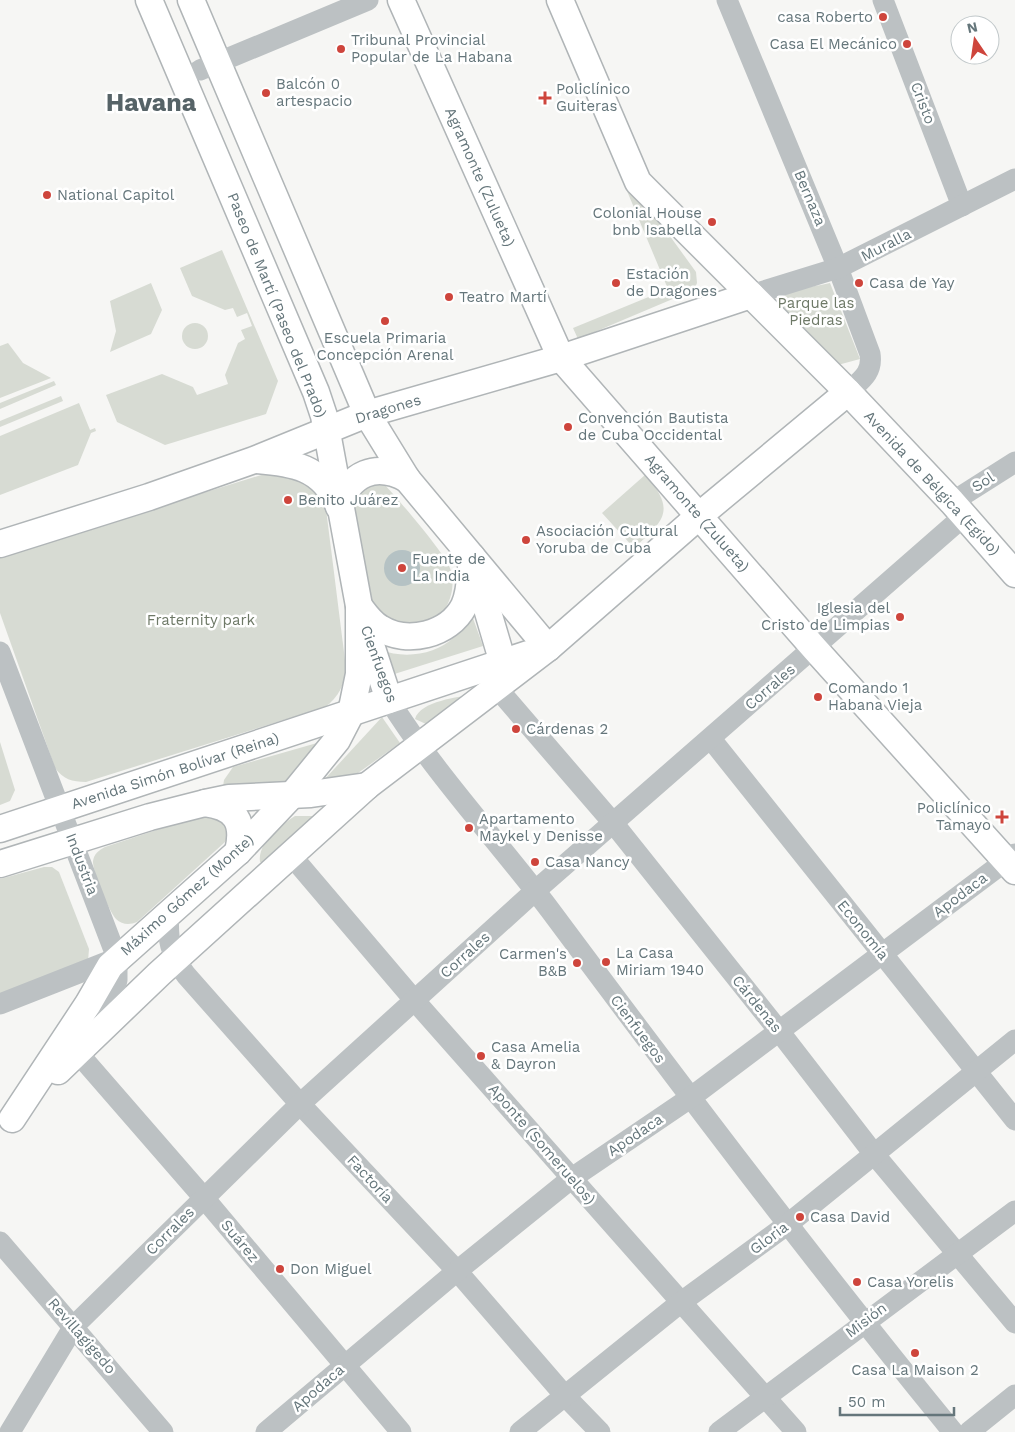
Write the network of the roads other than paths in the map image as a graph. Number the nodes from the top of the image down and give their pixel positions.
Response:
1 (149, 0) edge
2 (191, 0) edge
3 (368, 0) edge
4 (401, 0) edge
5 (560, 0) edge
6 (727, 0) edge
7 (883, 0) edge
8 (201, 61) junction
9 (237, 111) junction
10 (202, 126) junction
11 (1015, 179) edge
12 (962, 206) junction
13 (838, 268) junction
14 (750, 295) junction
15 (561, 358) junction
16 (316, 392) junction
17 (848, 392) junction
18 (367, 414) junction
19 (327, 430) junction
20 (254, 460) junction
21 (1015, 462) edge
22 (407, 479) junction
23 (678, 492) junction
24 (339, 507) junction
25 (958, 509) junction
26 (699, 516) junction
27 (674, 538) junction
28 (0, 544) edge
29 (472, 557) junction
30 (1015, 574) edge
31 (359, 606) junction
32 (548, 648) junction
33 (814, 648) junction
34 (0, 652) edge
35 (499, 675) junction
36 (389, 700) junction
37 (351, 713) junction
38 (710, 739) junction
39 (420, 746) junction
40 (367, 786) junction
41 (293, 794) junction
42 (205, 803) junction
43 (61, 808) junction
44 (614, 824) junction
45 (0, 829) edge
46 (73, 842) junction
47 (238, 852) junction
48 (290, 854) junction
49 (1012, 862) edge
50 (0, 864) edge
51 (535, 891) junction
52 (169, 913) junction
53 (882, 954) junction
54 (117, 958) junction
55 (174, 960) junction
56 (415, 1000) junction
57 (0, 1004) edge
58 (106, 1023) junction
59 (779, 1031) junction
60 (1015, 1040) edge
61 (77, 1052) junction
62 (975, 1071) junction
63 (690, 1098) junction
64 (300, 1104) junction
65 (1015, 1120) edge
66 (6, 1126) edge
67 (874, 1154) junction
68 (572, 1178) junction
69 (204, 1198) junction
70 (1015, 1211) edge
71 (788, 1224) junction
72 (0, 1242) edge
73 (956, 1254) junction
74 (456, 1271) junction
75 (680, 1303) junction
76 (863, 1322) junction
77 (1015, 1323) edge
78 (74, 1326) junction
79 (345, 1364) junction
80 (1015, 1395) edge
81 (765, 1396) junction
82 (566, 1397) junction
83 (10, 1432) edge
84 (163, 1432) edge
85 (266, 1432) edge
86 (401, 1432) edge
87 (520, 1432) edge
88 (600, 1432) edge
89 (719, 1432) edge
90 (796, 1432) edge
91 (953, 1432) edge
92 (970, 1432) edge

1 - 8 main road, Paseo de Martí (Paseo del Prado)
2 - 8 main road, Paseo de Martí (Paseo del Prado)
3 - 8 street
4 - 15 main road, Agramonte (Zulueta)
5 - 14 main road, Avenida de Bélgica (Egido)
6 - 13 street, Bernaza
7 - 12 street, Cristo
8 - 9 main road, Paseo de Martí (Paseo del Prado)
8 - 10 main road, Paseo de Martí (Paseo del Prado)
9 - 10 main road
9 - 18 main road, Paseo de Martí (Paseo del Prado)
10 - 16 main road, Paseo de Martí (Paseo del Prado)
11 - 12 street, Muralla
12 - 13 street, Muralla
13 - 14 street, Muralla
13 - 17 street, Bernaza
14 - 15 main road, Dragones
14 - 17 main road, Avenida de Bélgica (Egido)
15 - 18 main road, Dragones
15 - 23 main road, Agramonte (Zulueta)
16 - 19 main road, Paseo de Martí (Paseo del Prado)
16 - 20 main road
17 - 25 main road, Avenida de Bélgica (Egido)
17 - 26 main road, Máximo Gómez (Monte)
18 - 19 main road, Dragones
18 - 22 main road, Paseo de Martí (Paseo del Prado)
19 - 20 main road, Dragones
19 - 24 main road, Paseo de Martí (Paseo del Prado)
20 - 24 main road
20 - 28 main road, Dragones
21 - 25 street, Sol
22 - 24 main road
22 - 29 main road, Paseo de Martí (Paseo del Prado)
23 - 26 main road, Agramonte (Zulueta)
23 - 27 main road
24 - 31 main road, Paseo de Martí (Paseo del Prado)
25 - 30 main road, Avenida de Bélgica (Egido)
25 - 33 street, Corrales
26 - 27 main road, Máximo Gómez (Monte)
26 - 33 main road, Agramonte (Zulueta)
27 - 32 main road, Máximo Gómez (Monte)
29 - 31 main road
29 - 32 main road
29 - 35 main road, Paseo de Martí (Paseo del Prado)
31 - 36 main road, Cienfuegos
31 - 37 main road, Paseo de Martí (Paseo del Prado)
32 - 35 main road, Máximo Gómez (Monte)
33 - 38 street, Corrales
33 - 49 main road, Agramonte (Zulueta)
34 - 43 street, Industria
35 - 36 main road, Máximo Gómez (Monte)
35 - 39 main road, Máximo Gómez (Monte)
35 - 44 street, Cárdenas
36 - 37 main road, Máximo Gómez (Monte)
36 - 39 street, Cienfuegos
37 - 41 main road, Máximo Gómez (Monte)
37 - 43 main road, Avenida Simón Bolívar (Reina)
38 - 44 street, Corrales
38 - 53 street, Economía
39 - 40 main road, Máximo Gómez (Monte)
39 - 51 street, Cienfuegos
40 - 41 main road
40 - 48 main road, Máximo Gómez (Monte)
41 - 42 main road
41 - 47 main road, Máximo Gómez (Monte)
42 - 46 main road
42 - 47 main road
43 - 45 main road, Avenida Simón Bolívar (Reina)
43 - 46 street, Industria
44 - 51 street, Corrales
44 - 59 street, Cárdenas
46 - 50 main road
46 - 54 street, Industria
47 - 52 main road, Máximo Gómez (Monte)
48 - 55 main road, Máximo Gómez (Monte)
48 - 56 street, Aponte (Someruelos)
49 - 53 street, Apodaca
51 - 56 street, Corrales
51 - 63 street, Cienfuegos
52 - 54 main road, Máximo Gómez (Monte)
52 - 55 street, Factoría
53 - 59 street, Apodaca
53 - 62 street, Economía
54 - 57 street
54 - 58 street, Industria
54 - 66 main road, Máximo Gómez (Monte)
55 - 58 main road, Máximo Gómez (Monte)
55 - 64 street, Factoría
56 - 64 street, Corrales
56 - 68 street, Aponte (Someruelos)
58 - 61 main road, Máximo Gómez (Monte)
59 - 63 street, Apodaca
59 - 67 street, Cárdenas
60 - 62 street, Gloria
61 - 66 main road, Máximo Gómez (Monte)
61 - 69 street, Suárez
62 - 65 street, Economía
62 - 67 street, Gloria
63 - 68 street, Apodaca
63 - 71 street, Cienfuegos
64 - 69 street, Corrales
64 - 74 street, Factoría
67 - 71 street, Gloria
67 - 73 street, Cárdenas
68 - 74 street, Apodaca
68 - 75 street, Aponte (Someruelos)
69 - 78 street, Corrales
69 - 79 street, Suárez
70 - 73 street, Misión
71 - 75 street, Gloria
71 - 76 street, Cienfuegos
72 - 78 street, Revillagigedo
73 - 76 street, Misión
73 - 77 street, Cárdenas
74 - 79 street, Apodaca
74 - 82 street, Factoría
75 - 81 street, Aponte (Someruelos)
75 - 82 street, Gloria
76 - 81 street, Misión
76 - 91 street, Cienfuegos
78 - 83 street, Corrales
78 - 84 street, Revillagigedo
79 - 85 street, Apodaca
79 - 86 street, Suárez
80 - 92 street
81 - 89 street, Misión
81 - 90 street, Aponte (Someruelos)
82 - 87 street, Gloria
82 - 88 street, Factoría

